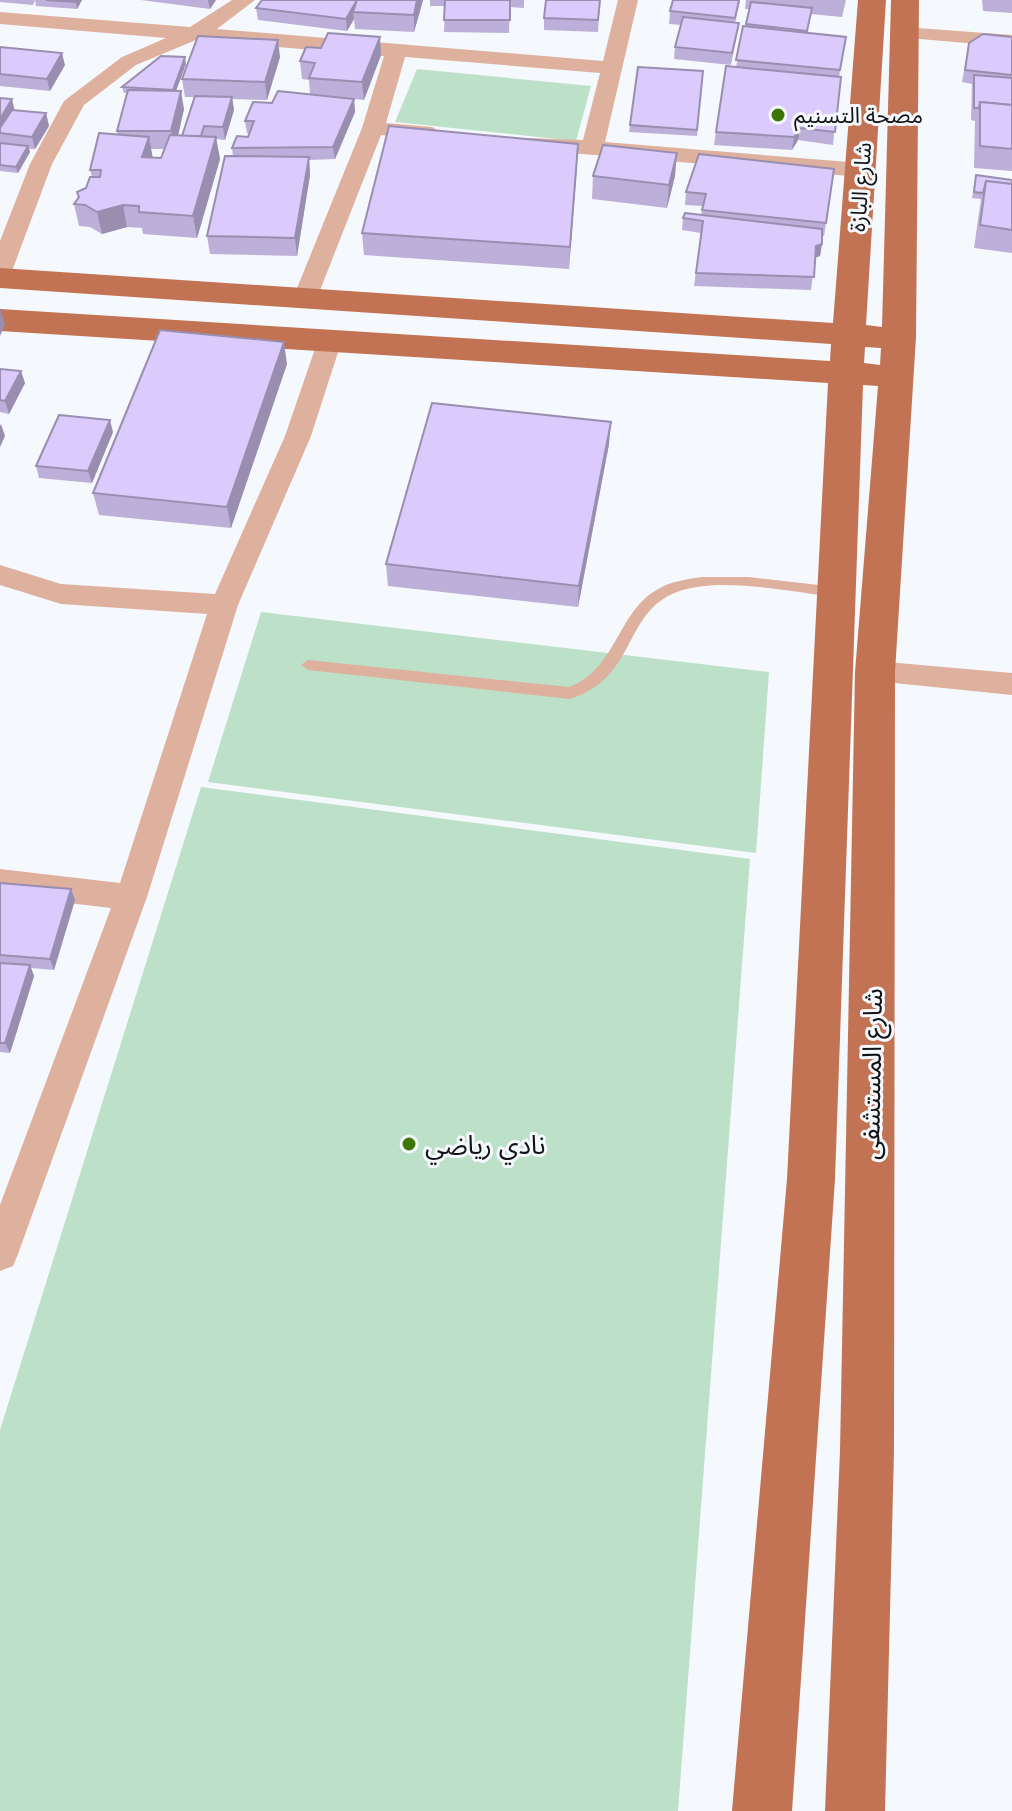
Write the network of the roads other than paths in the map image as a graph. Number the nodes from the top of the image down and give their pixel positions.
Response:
1 (94, 0) edge
2 (245, 0) edge
3 (628, 0) edge
4 (872, 0) edge
5 (905, 0) edge
6 (0, 18) edge
7 (78, 25) junction
8 (904, 33) junction
9 (192, 34) junction
10 (1012, 41) edge
11 (396, 51) junction
12 (614, 68) junction
13 (373, 128) junction
14 (451, 135) edge
15 (514, 141) edge
16 (592, 149) junction
17 (861, 170) junction
18 (0, 271) edge
19 (0, 278) edge
20 (305, 298) junction
21 (0, 320) edge
22 (329, 343) junction
23 (848, 355) junction
24 (898, 356) junction
25 (0, 575) edge
26 (836, 592) junction
27 (224, 605) junction
28 (308, 665) dead end
29 (875, 672) junction
30 (1012, 684) edge
31 (0, 882) edge
32 (131, 897) junction
33 (0, 1254) edge
34 (762, 1811) edge
35 (855, 1811) edge

1 - 7 street
2 - 9 street
3 - 12 street
4 - 17 main road, شارع البازة
5 - 8 main road, شارع البازة
6 - 7 street
7 - 9 street
8 - 10 street
8 - 24 main road, شارع البازة
9 - 11 street
9 - 18 street
11 - 12 street
11 - 13 street
12 - 16 street
13 - 14 street
13 - 20 street
15 - 16 street
16 - 17 street
17 - 23 main road, شارع البازة
19 - 20 main road
20 - 23 main road
21 - 22 main road
22 - 23 main road
22 - 27 street
23 - 24 main road
23 - 26 main road, شارع المستشفى
24 - 29 main road, شارع المستشفى
25 - 27 street
26 - 28 lane
26 - 34 main road, شارع المستشفى
27 - 32 street
29 - 30 street
29 - 35 main road, شارع المستشفى
31 - 32 street
32 - 33 street

